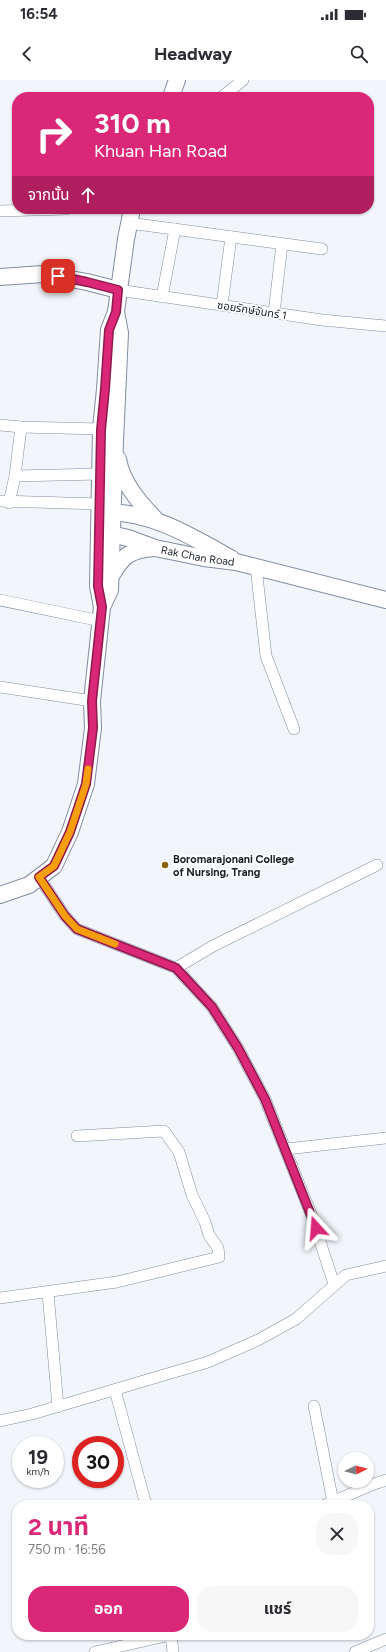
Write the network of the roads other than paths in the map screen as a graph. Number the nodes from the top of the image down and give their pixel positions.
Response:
1 (177, 80) edge
2 (243, 80) edge
3 (173, 92) edge
4 (228, 92) edge
5 (0, 211) edge
6 (12, 211) edge
7 (131, 216) edge
8 (175, 229) junction
9 (231, 237) junction
10 (282, 244) junction
11 (322, 249) dead end
12 (0, 277) edge
13 (118, 290) junction
14 (162, 297) junction
15 (222, 305) junction
16 (116, 312) junction
17 (274, 313) junction
18 (386, 326) edge
19 (0, 424) edge
20 (21, 427) junction
21 (101, 430) junction
22 (115, 441) junction
23 (100, 474) junction
24 (15, 476) junction
25 (5, 502) edge
26 (104, 509) junction
27 (156, 520) junction
28 (106, 533) junction
29 (155, 548) junction
30 (236, 562) junction
31 (256, 567) junction
32 (111, 576) junction
33 (0, 600) edge
34 (386, 600) edge
35 (102, 614) junction
36 (0, 687) edge
37 (92, 701) junction
38 (294, 729) dead end
39 (377, 865) dead end
40 (39, 877) junction
41 (0, 896) edge
42 (176, 968) junction
43 (77, 1136) dead end
44 (386, 1138) edge
45 (286, 1150) junction
46 (386, 1266) edge
47 (334, 1284) junction
48 (48, 1292) junction
49 (0, 1298) edge
50 (115, 1390) junction
51 (314, 1406) dead end
52 (58, 1407) junction
53 (0, 1421) edge
54 (386, 1480) edge
55 (145, 1500) edge
56 (328, 1500) edge
57 (338, 1500) edge
58 (148, 1640) edge
59 (171, 1640) edge
60 (386, 1640) edge
61 (94, 1652) edge
62 (173, 1652) edge
63 (355, 1652) edge

1 - 3 main road
2 - 4 street
5 - 6 street
7 - 8 street
7 - 13 main road
8 - 9 street
8 - 14 street
9 - 10 street
9 - 15 street
10 - 11 street
10 - 17 street
12 - 13 main road
13 - 14 street, ซอยรักษ์จันทร์ 1
13 - 16 main road
14 - 15 street, ซอยรักษ์จันทร์ 1
15 - 17 street, ซอยรักษ์จันทร์ 1
16 - 21 main road
16 - 22 main road
17 - 18 street, ซอยรักษ์จันทร์ 1
19 - 20 street
20 - 21 street
20 - 24 street
21 - 23 main road
22 - 26 main road
22 - 27 main road
23 - 24 street
23 - 26 main road
24 - 25 street
25 - 26 street
26 - 27 main road, Rak Chan Road
26 - 28 main road
27 - 30 main road, Rak Chan Road
28 - 29 main road, Rak Chan Road
28 - 32 main road
28 - 35 main road
29 - 30 main road, Rak Chan Road
29 - 32 main road
30 - 31 main road
31 - 34 main road
31 - 38 street
32 - 35 main road
33 - 35 street
35 - 37 main road
36 - 37 street
37 - 40 main road
39 - 42 street
40 - 41 main road
40 - 42 street
42 - 45 street
43 - 48 street
44 - 45 street
45 - 47 street
46 - 47 street
47 - 50 street
48 - 49 street
48 - 52 street
50 - 52 street
50 - 55 street
51 - 56 street
52 - 53 street
54 - 57 street
58 - 61 street
59 - 62 street
60 - 63 street

